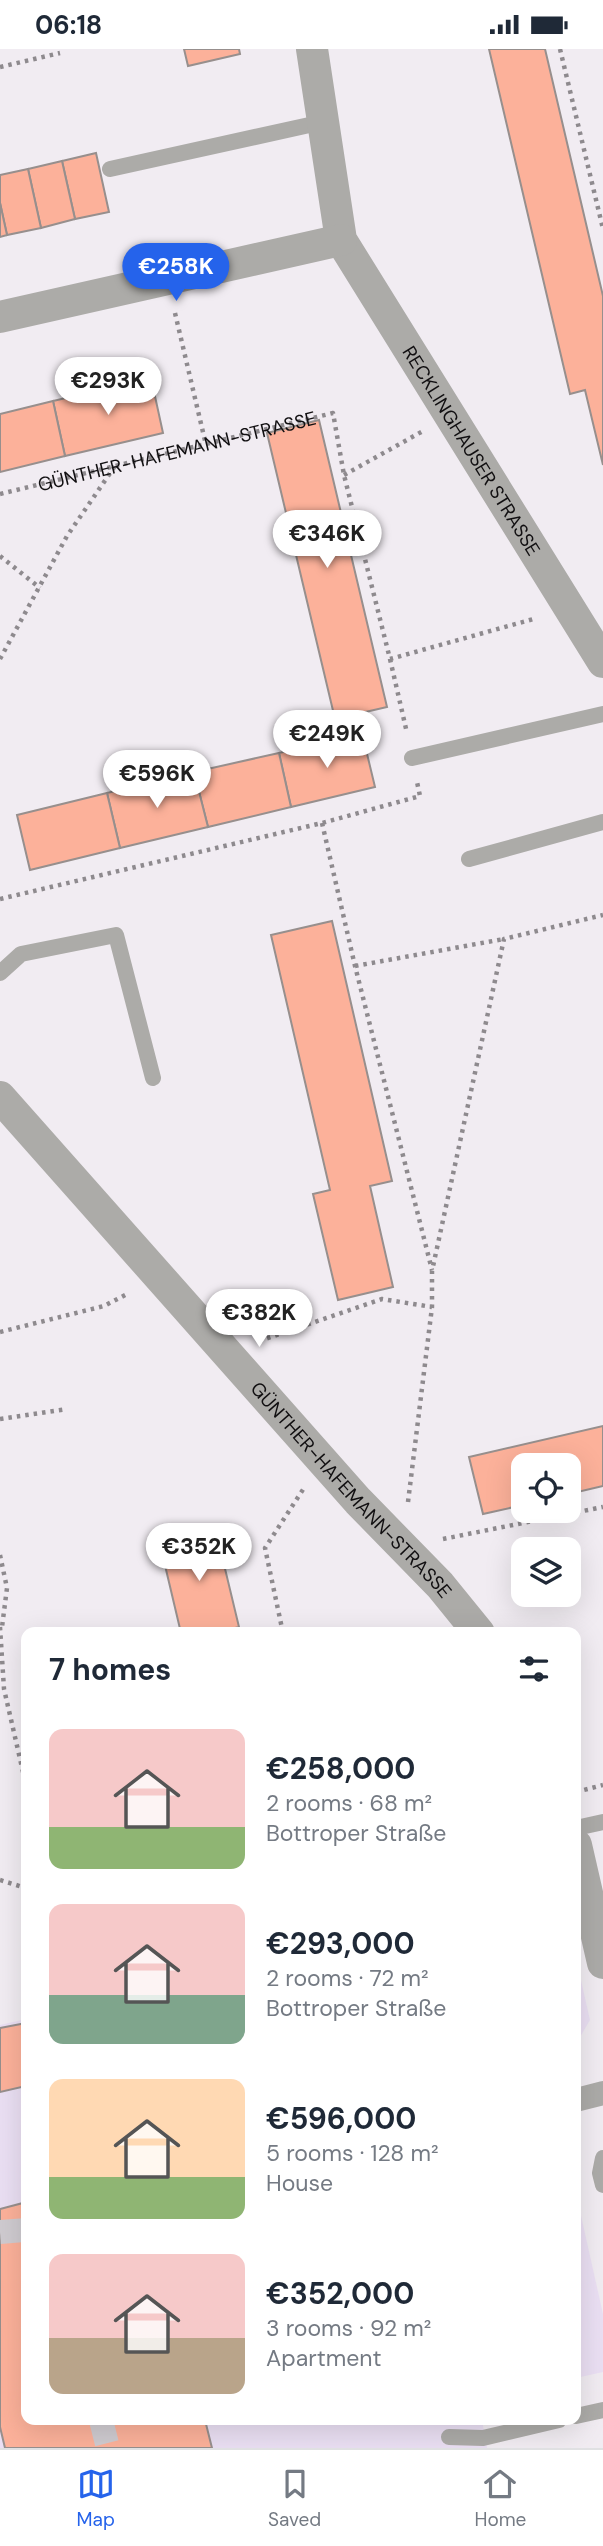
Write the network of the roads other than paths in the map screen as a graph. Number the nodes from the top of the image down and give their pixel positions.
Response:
1 (312, 49) edge
2 (323, 122) junction
3 (110, 169) dead end
4 (341, 240) junction
5 (0, 317) edge
6 (603, 662) edge
7 (603, 714) edge
8 (412, 758) dead end
9 (603, 823) edge
10 (469, 859) dead end
11 (0, 973) edge
12 (153, 1078) dead end
13 (0, 1097) edge
14 (474, 1627) edge
15 (603, 1822) edge
16 (581, 1827) edge
17 (581, 1867) edge
18 (603, 1963) edge
19 (603, 2093) edge
20 (581, 2099) edge
21 (603, 2158) edge
22 (603, 2185) edge
23 (603, 2410) edge
24 (581, 2415) edge
25 (538, 2425) edge
26 (449, 2437) dead end

1 - 2 street
2 - 3 lane
2 - 4 street
4 - 5 street
4 - 6 street, RECKLINGHAUSER STRASSE
7 - 8 lane
9 - 10 lane
11 - 12 lane
13 - 14 street, GÜNTHER-HAFEMANN-STRASSE
15 - 16 lane
17 - 18 street
19 - 20 street
21 - 22 lane
23 - 24 lane
25 - 26 lane

